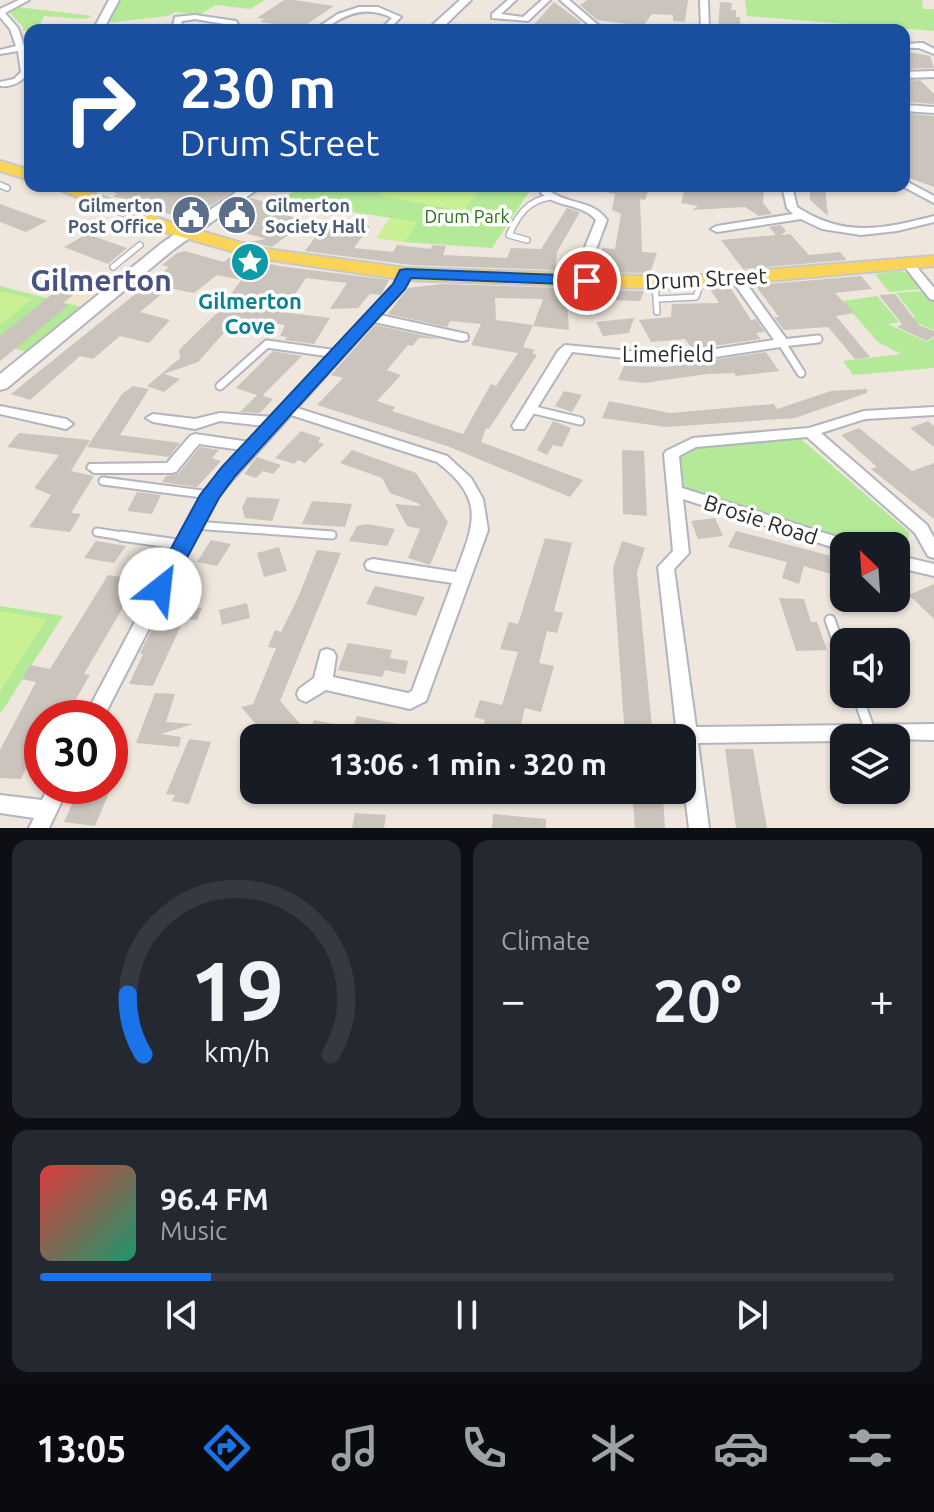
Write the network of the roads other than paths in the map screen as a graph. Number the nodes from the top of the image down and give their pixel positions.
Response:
1 (25, 0) edge
2 (114, 0) edge
3 (390, 0) edge
4 (466, 0) edge
5 (512, 0) edge
6 (546, 0) edge
7 (564, 0) edge
8 (704, 0) edge
9 (377, 10) junction
10 (0, 12) edge
11 (101, 24) edge
12 (177, 24) edge
13 (234, 24) edge
14 (327, 24) edge
15 (390, 24) edge
16 (440, 24) edge
17 (593, 24) edge
18 (705, 24) edge
19 (910, 46) edge
20 (0, 52) edge
21 (24, 52) edge
22 (934, 52) edge
23 (24, 54) edge
24 (24, 74) edge
25 (934, 74) edge
26 (910, 75) edge
27 (3, 84) dead end
28 (910, 108) edge
29 (934, 110) edge
30 (0, 166) edge
31 (24, 173) edge
32 (910, 186) edge
33 (79, 192) edge
34 (246, 192) edge
35 (549, 192) edge
36 (787, 192) edge
37 (934, 200) edge
38 (801, 216) junction
39 (934, 219) edge
40 (717, 229) dead end
41 (187, 233) junction
42 (527, 240) dead end
43 (140, 245) dead end
44 (934, 261) edge
45 (907, 262) junction
46 (113, 267) dead end
47 (406, 274) junction
48 (737, 279) junction
49 (587, 281) junction
50 (657, 291) junction
51 (934, 296) edge
52 (657, 312) dead end
53 (370, 317) junction
54 (462, 337) dead end
55 (818, 339) dead end
56 (782, 343) junction
57 (337, 354) junction
58 (801, 373) dead end
59 (0, 384) edge
60 (220, 386) dead end
61 (530, 409) junction
62 (0, 410) edge
63 (934, 411) edge
64 (280, 416) junction
65 (153, 418) dead end
66 (580, 421) dead end
67 (66, 424) dead end
68 (519, 426) dead end
69 (810, 432) junction
70 (251, 447) junction
71 (98, 474) joint
72 (674, 491) junction
73 (210, 495) junction
74 (194, 525) junction
75 (97, 532) dead end
76 (332, 535) dead end
77 (830, 541) edge
78 (184, 545) junction
79 (934, 552) edge
80 (910, 564) edge
81 (373, 565) dead end
82 (934, 570) edge
83 (463, 579) junction
84 (830, 620) dead end
85 (833, 628) edge
86 (327, 656) dead end
87 (323, 682) junction
88 (306, 694) dead end
89 (102, 700) edge
90 (686, 724) edge
91 (910, 732) edge
92 (934, 732) edge
93 (830, 733) edge
94 (696, 735) edge
95 (0, 804) edge
96 (696, 804) edge
97 (43, 819) edge
98 (699, 828) edge

1 - 10 street
2 - 11 street
3 - 9 street
4 - 16 main road
5 - 6 street
7 - 17 street
8 - 18 street
9 - 14 street
9 - 15 street
10 - 21 street
12 - 13 street
19 - 22 street
20 - 23 street
24 - 27 street
25 - 26 street
28 - 29 street
30 - 31 main road
32 - 37 street
33 - 41 main road, Drum Street
34 - 41 main road
35 - 42 lane
35 - 49 street
36 - 38 street
38 - 39 street
38 - 40 street
41 - 47 main road, Drum Street
41 - 59 main road
43 - 46 lane
44 - 45 main road, Drum Street
45 - 48 main road, Drum Street
45 - 51 street
47 - 49 main road, Drum Street
47 - 53 street
48 - 50 main road, Drum Street
48 - 56 street
49 - 50 main road, Drum Street
50 - 52 lane
53 - 54 street
53 - 57 street
55 - 56 lane
56 - 58 lane
56 - 61 street, Limefield
57 - 60 lane
57 - 64 street
61 - 66 lane
61 - 68 street, Limefield
62 - 67 street
63 - 69 street
64 - 65 street
64 - 70 street
64 - 83 street
69 - 72 street
69 - 79 street
70 - 71 street
70 - 73 street
71 - 73 lane
72 - 77 street, Brosie Road
72 - 90 street
73 - 74 street
74 - 76 lane
74 - 78 street
75 - 78 lane
78 - 89 street
80 - 82 street
81 - 83 street
83 - 87 street
84 - 85 lane
86 - 87 street
87 - 88 street
91 - 92 street
93 - 94 street
95 - 97 street
96 - 98 street

